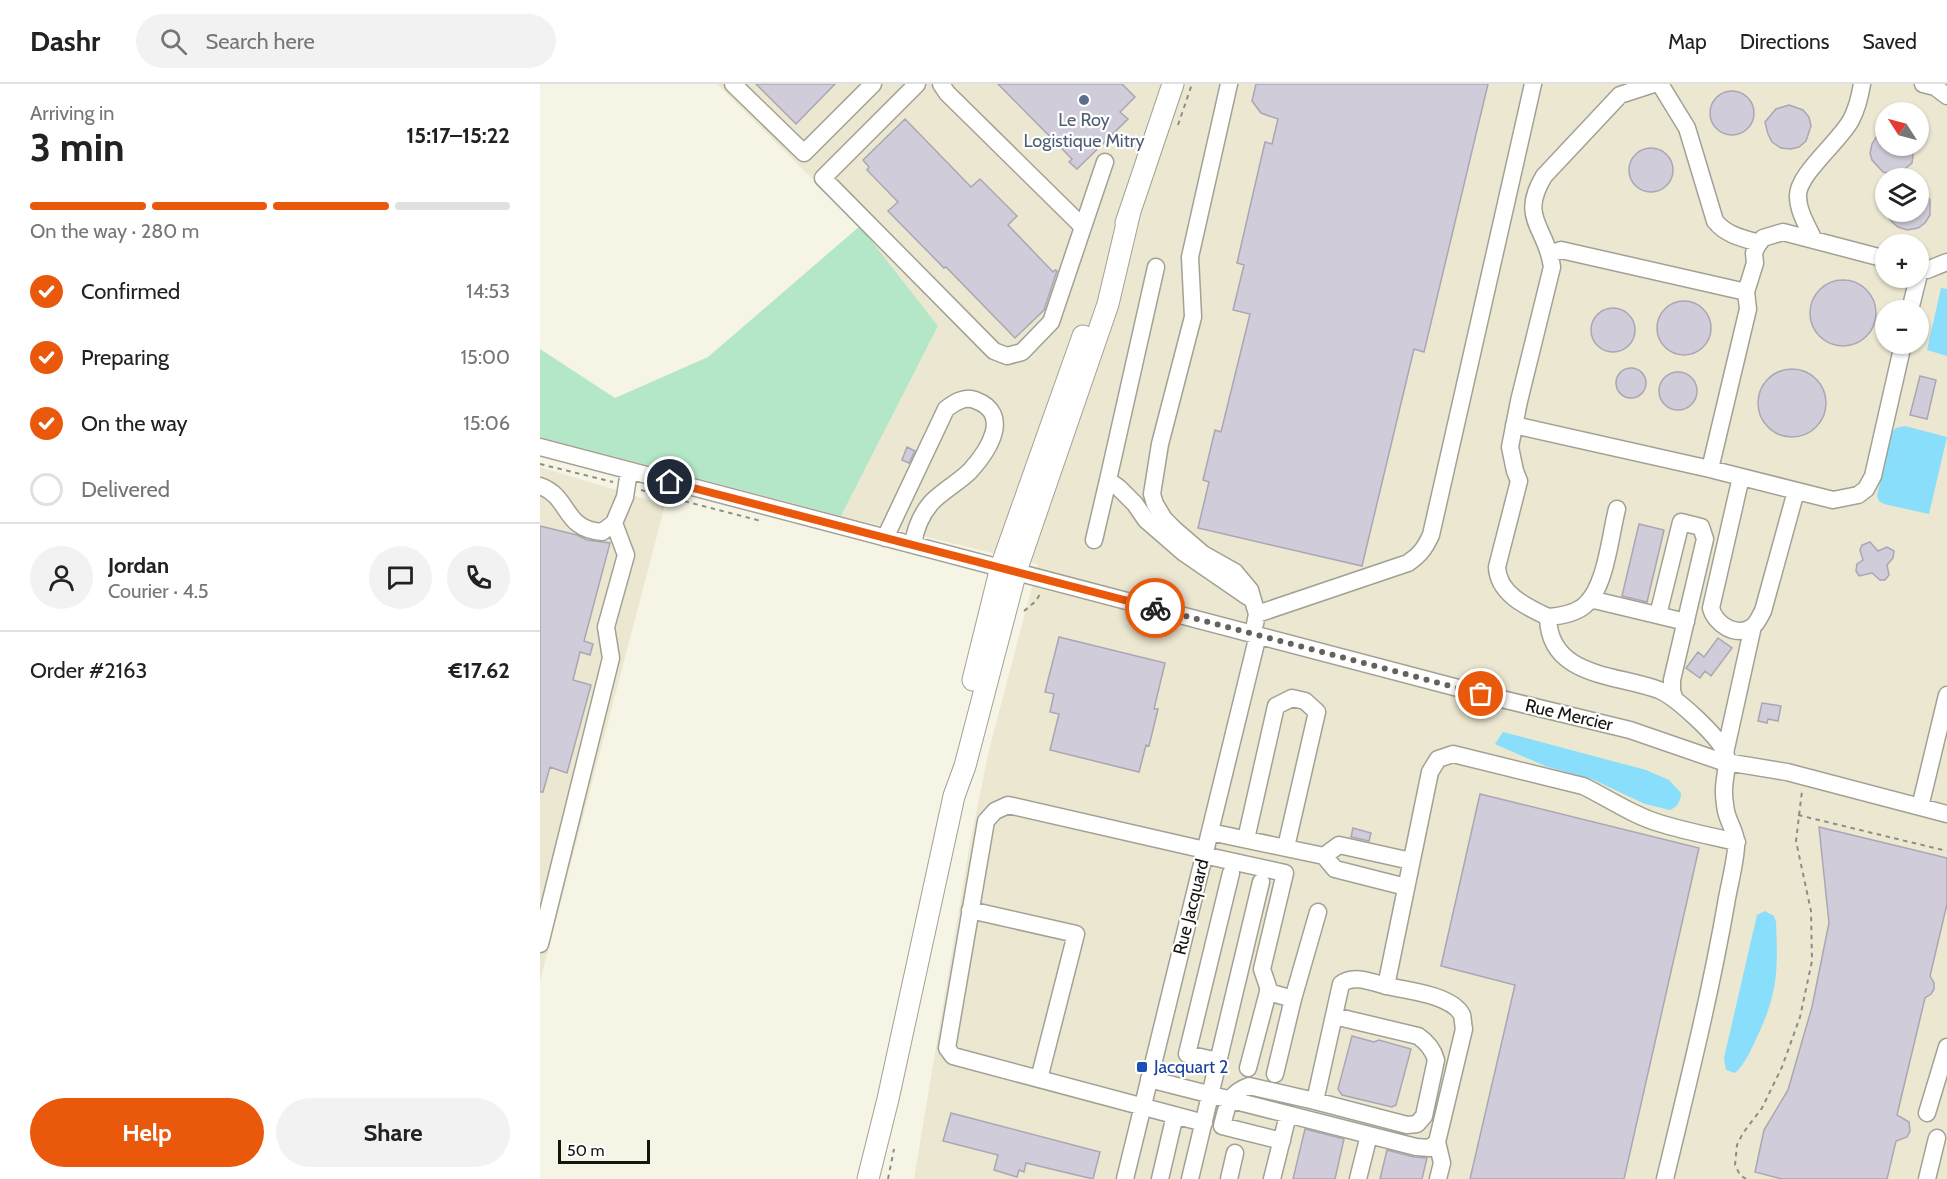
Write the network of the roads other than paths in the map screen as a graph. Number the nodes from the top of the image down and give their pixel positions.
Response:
1 (733, 84) edge
2 (873, 84) edge
3 (917, 84) edge
4 (941, 84) edge
5 (1173, 84) edge
6 (1230, 84) edge
7 (1533, 84) edge
8 (1654, 84) edge
9 (1660, 84) edge
10 (1862, 84) edge
11 (1923, 84) edge
12 (1947, 96) edge
13 (1105, 162) dead end
14 (1802, 215) junction
15 (1083, 227) junction
16 (1783, 232) junction
17 (1814, 240) junction
18 (1759, 243) junction
19 (1550, 254) junction
20 (1875, 256) edge
21 (1947, 262) edge
22 (1156, 267) dead end
23 (1929, 269) edge
24 (1746, 292) junction
25 (1901, 354) edge
26 (1514, 425) junction
27 (540, 447) edge
28 (1710, 470) junction
29 (629, 471) junction
30 (1741, 477) junction
31 (1108, 480) junction
32 (540, 486) edge
33 (1796, 491) junction
34 (1617, 509) dead end
35 (614, 523) junction
36 (885, 538) junction
37 (1094, 540) dead end
38 (913, 545) junction
39 (1008, 569) junction
40 (1590, 599) junction
41 (1255, 608) junction
42 (1658, 615) junction
43 (1548, 617) junction
44 (1686, 622) junction
45 (1753, 626) junction
46 (1255, 634) junction
47 (1947, 695) edge
48 (1675, 700) junction
49 (1726, 758) junction
50 (1920, 807) junction
51 (1947, 814) edge
52 (1210, 832) junction
53 (1246, 839) junction
54 (1737, 842) junction
55 (1286, 848) junction
56 (1204, 853) junction
57 (1324, 856) junction
58 (1411, 861) junction
59 (1231, 873) dead end
60 (1261, 882) dead end
61 (1406, 887) junction
62 (970, 910) junction
63 (1318, 912) dead end
64 (540, 944) edge
65 (1241, 964) junction
66 (1262, 969) junction
67 (1386, 986) junction
68 (1268, 992) junction
69 (1293, 999) junction
70 (1334, 1016) junction
71 (1947, 1050) edge
72 (1218, 1061) junction
73 (1248, 1068) dead end
74 (1275, 1074) dead end
75 (1149, 1079) junction
76 (1039, 1080) junction
77 (1210, 1096) junction
78 (888, 1099) junction
79 (1228, 1101) junction
80 (1315, 1101) junction
81 (1142, 1106) junction
82 (1928, 1113) dead end
83 (1175, 1115) junction
84 (1288, 1115) junction
85 (1204, 1123) junction
86 (1369, 1135) junction
87 (1938, 1138) dead end
88 (1282, 1140) junction
89 (1437, 1142) junction
90 (1235, 1153) dead end
91 (868, 1179) edge
92 (880, 1179) edge
93 (1125, 1179) edge
94 (1160, 1179) edge
95 (1190, 1179) edge
96 (1229, 1179) edge
97 (1272, 1179) edge
98 (1358, 1179) edge
99 (1438, 1179) edge
100 (1665, 1179) edge
101 (1927, 1179) edge

1 - 2 street
3 - 15 street
4 - 15 street
5 - 39 main road
6 - 41 street
7 - 41 street
8 - 19 street
9 - 18 street
10 - 14 street
11 - 12 street
13 - 15 street
14 - 16 street
14 - 17 street
16 - 17 street
16 - 18 street
17 - 20 street
18 - 24 street
19 - 24 street
19 - 26 street
21 - 23 street
22 - 31 street
24 - 28 street
25 - 33 street
26 - 28 street
26 - 43 street
27 - 29 street, Rue Mercier
28 - 30 street
29 - 35 street
29 - 36 street, Rue Mercier
30 - 33 street
30 - 45 street
31 - 37 street
31 - 41 street
32 - 35 street
33 - 45 street
34 - 40 street
35 - 64 street
36 - 38 street, Rue Mercier
36 - 38 street
38 - 39 street, Rue Mercier
39 - 46 street, Rue Mercier
39 - 78 main road
40 - 42 street
40 - 43 street
41 - 46 street, Rue Jacquard
42 - 44 street
42 - 44 street
43 - 48 street
44 - 48 street
45 - 49 street
46 - 49 street, Rue Mercier
46 - 52 street, Rue Jacquard
47 - 50 street
48 - 49 street
49 - 50 street, Rue Mercier
49 - 54 street
50 - 51 street, Rue Mercier
52 - 53 street
52 - 56 street, Rue Jacquard
53 - 55 street
53 - 55 street
54 - 58 street
54 - 100 street
55 - 57 street
56 - 62 street
56 - 66 street
56 - 75 street, Rue Jacquard
57 - 58 street
57 - 61 street
58 - 61 street
59 - 72 street
60 - 65 street
61 - 67 street
62 - 76 street
62 - 76 street
63 - 69 street
65 - 66 street
65 - 72 street
66 - 68 street
67 - 70 street
67 - 89 street
68 - 69 street
68 - 73 street
69 - 74 street
70 - 80 street
70 - 80 street
71 - 82 street
72 - 77 street
75 - 77 street
75 - 81 street, Rue Jacquard
76 - 81 street
77 - 79 street
77 - 85 street
78 - 91 main road
78 - 92 main road
79 - 80 street
79 - 84 street
79 - 88 street
81 - 83 street
81 - 93 street, Rue Jacquard
83 - 85 street
83 - 94 street
84 - 86 street
84 - 88 street
85 - 95 street
86 - 89 street
86 - 98 street
87 - 101 street
88 - 97 street
89 - 99 street
90 - 96 street

